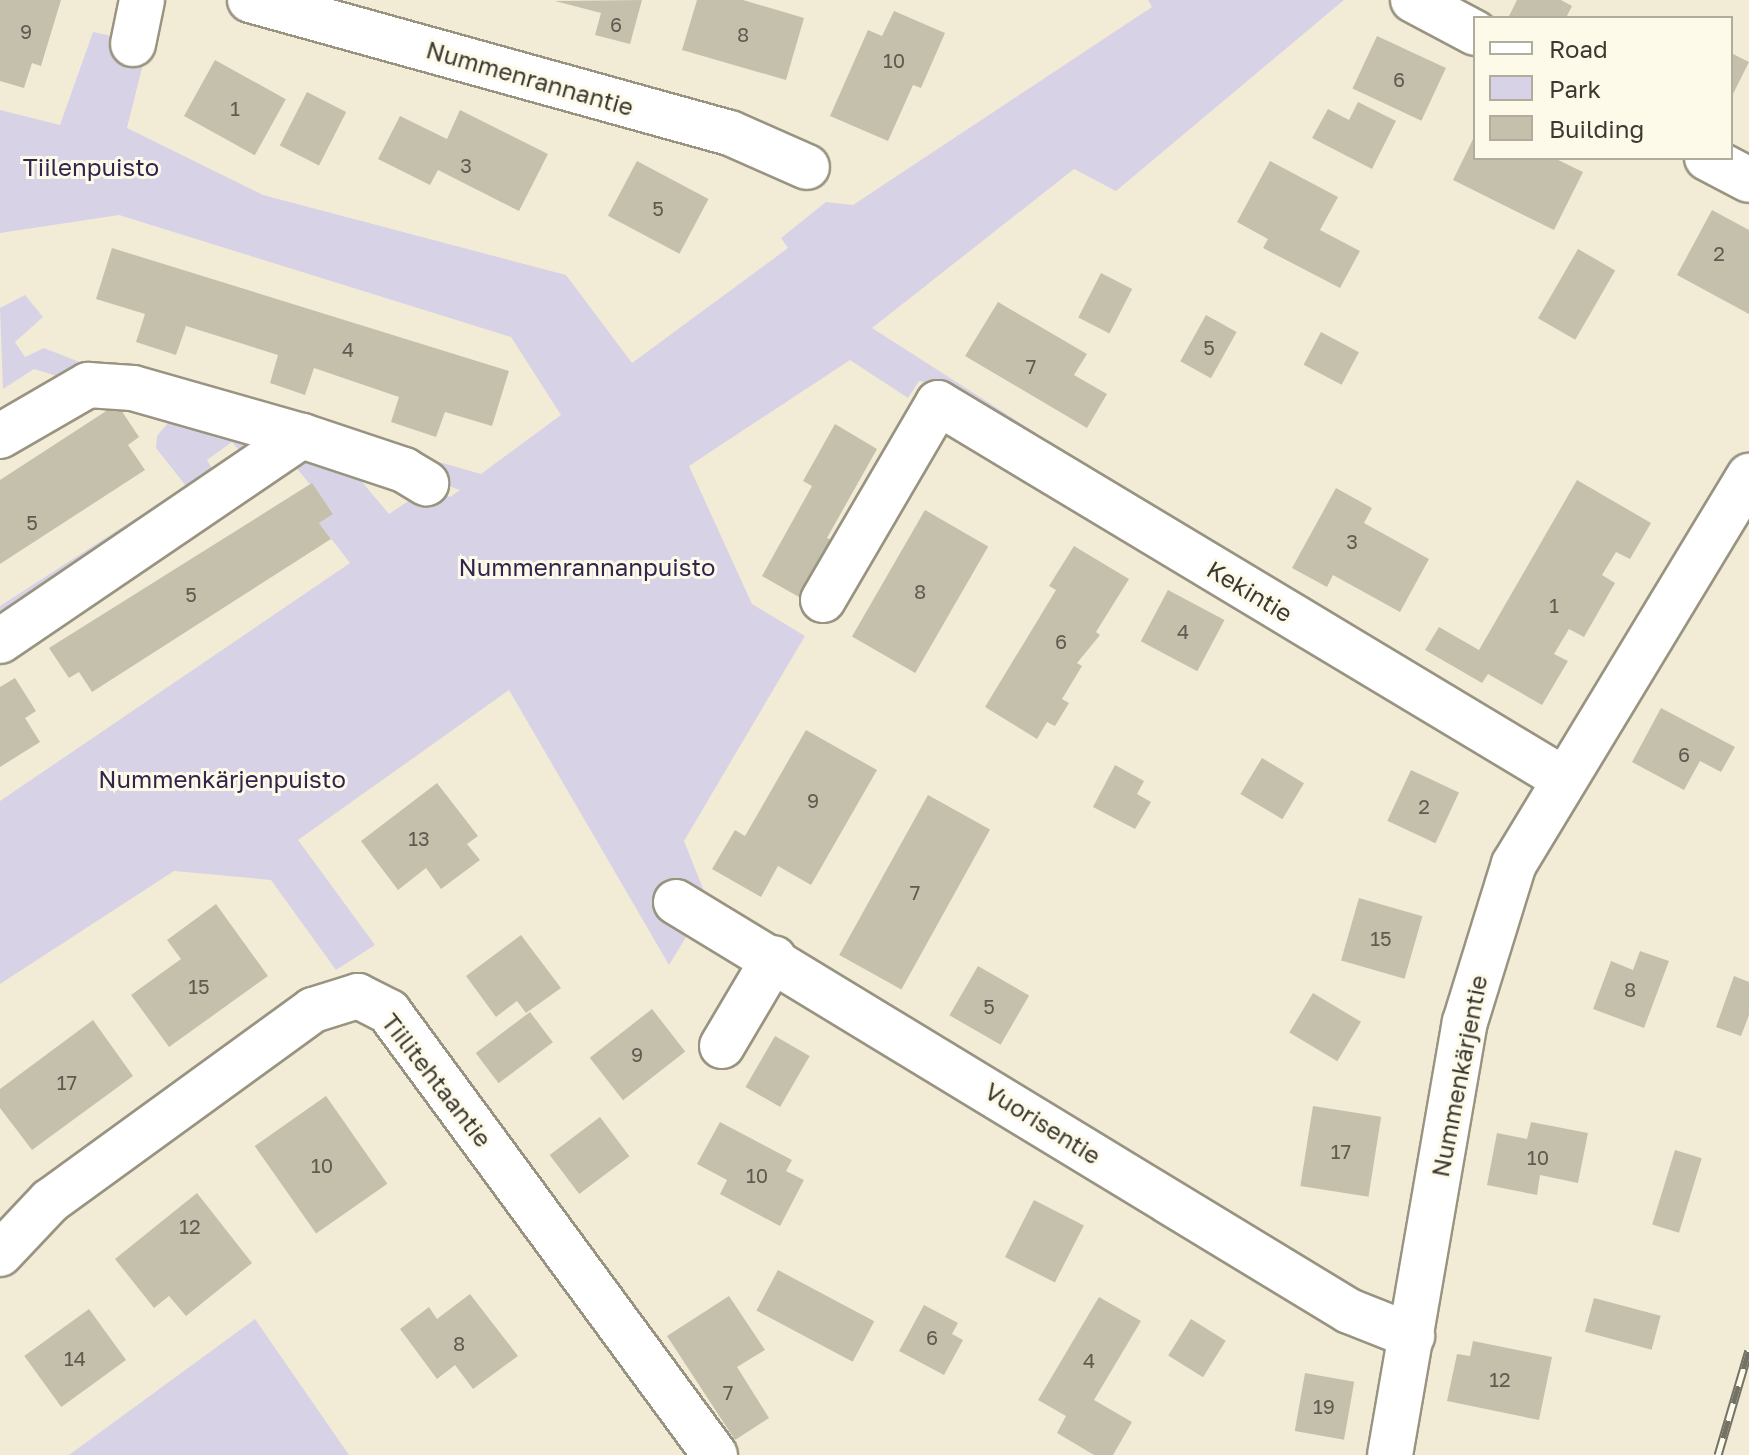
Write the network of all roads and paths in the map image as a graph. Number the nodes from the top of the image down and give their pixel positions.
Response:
1 (142, 0) edge
2 (250, 0) edge
3 (1413, 0) edge
4 (1473, 32) edge
5 (133, 44) dead end
6 (1711, 160) edge
7 (807, 167) dead end
8 (1749, 180) edge
9 (0, 436) edge
10 (302, 436) junction
11 (1749, 476) edge
12 (426, 483) dead end
13 (823, 600) dead end
14 (0, 641) edge
15 (1562, 778) junction
16 (676, 902) dead end
17 (774, 958) junction
18 (722, 1046) dead end
19 (0, 1254) edge
20 (1412, 1336) junction
21 (715, 1455) edge
22 (1390, 1455) edge

1 - 5 street
2 - 7 street, Nummenrannantie
3 - 4 street
6 - 8 street
9 - 10 street
10 - 12 street
10 - 14 street
11 - 15 street, Nummenkärjentie
13 - 15 street, Kekintie
15 - 20 street, Nummenkärjentie
16 - 17 street, Vuorisentie
17 - 18 street
17 - 20 street, Vuorisentie
19 - 21 street, Tiilitehtaantie
20 - 22 street, Nummenkärjentie

